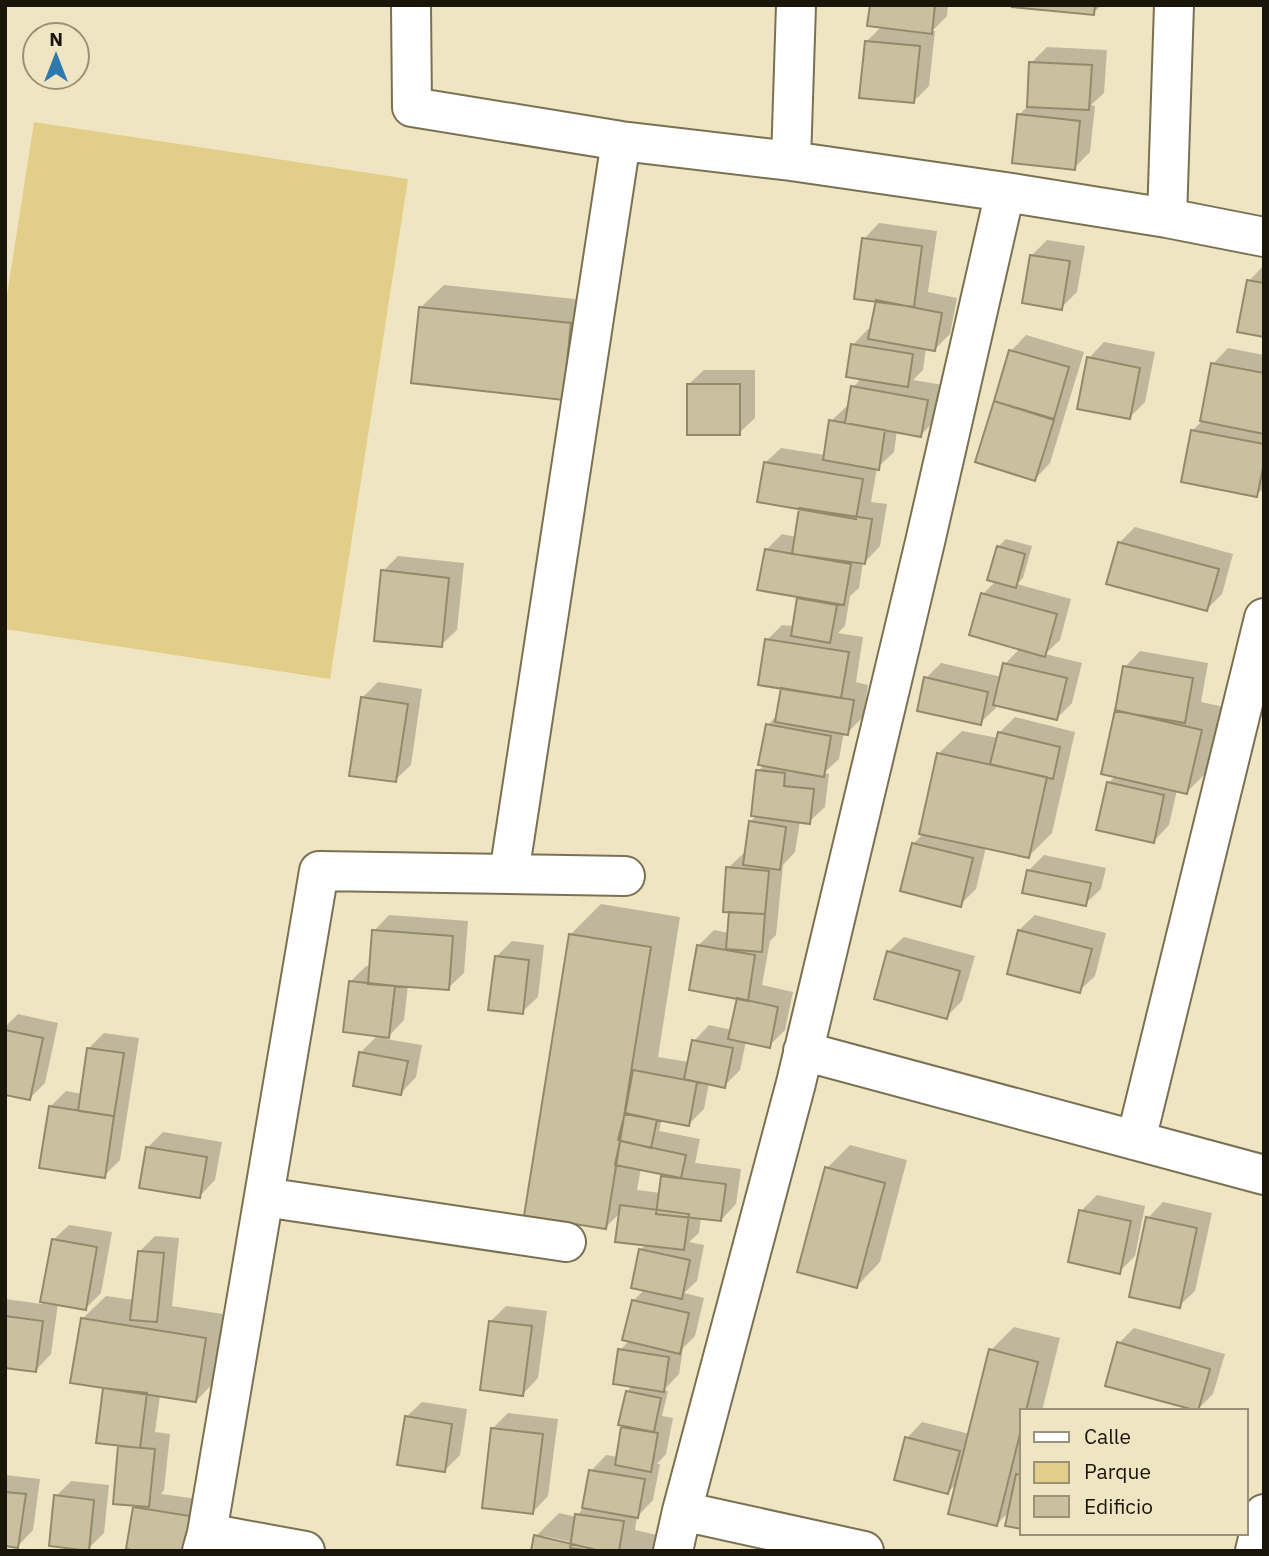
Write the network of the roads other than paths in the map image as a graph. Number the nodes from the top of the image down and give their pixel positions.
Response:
1 (411, 5) edge
2 (796, 5) edge
3 (1174, 5) edge
4 (621, 141) junction
5 (791, 161) junction
6 (1006, 192) junction
7 (1167, 218) junction
8 (1264, 237) edge
9 (1264, 618) edge
10 (509, 874) junction
11 (625, 876) dead end
12 (803, 1051) junction
13 (1136, 1140) junction
14 (1264, 1175) edge
15 (264, 1197) junction
16 (566, 1242) dead end
17 (682, 1511) junction
18 (1264, 1514) edge
19 (204, 1542) edge
20 (305, 1551) edge
21 (673, 1551) edge
22 (864, 1551) edge
23 (1255, 1551) edge

1 - 4 street
2 - 5 street
3 - 7 street
4 - 5 street
4 - 10 street
5 - 6 street
6 - 7 street
6 - 12 street
7 - 8 street
9 - 13 street
10 - 11 street
10 - 15 street
12 - 13 street
12 - 17 street
13 - 14 street
15 - 16 street
15 - 19 street
17 - 21 street
17 - 22 street
18 - 23 street
19 - 20 street

